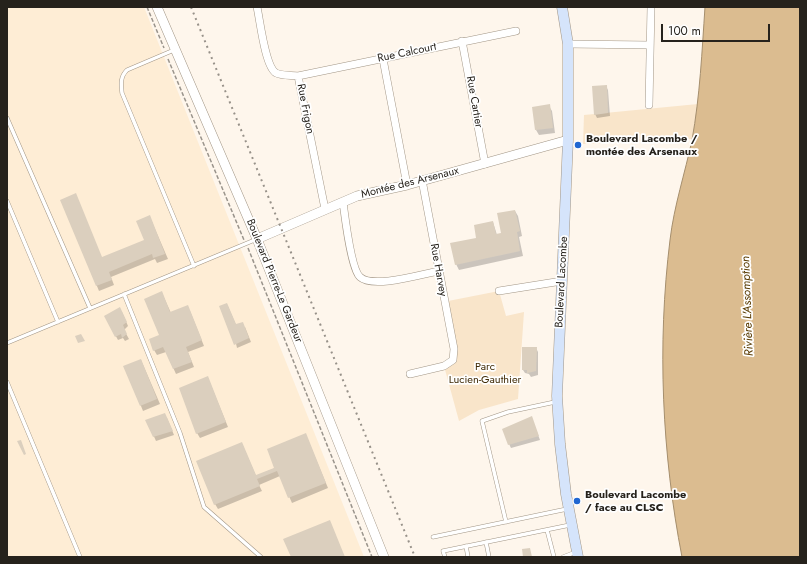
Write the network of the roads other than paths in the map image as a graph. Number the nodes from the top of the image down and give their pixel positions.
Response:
1 (157, 7) edge
2 (257, 7) edge
3 (562, 7) edge
4 (651, 7) edge
5 (516, 31) dead end
6 (462, 41) junction
7 (568, 44) junction
8 (650, 45) junction
9 (170, 52) junction
10 (383, 59) junction
11 (298, 76) junction
12 (649, 105) dead end
13 (7, 118) edge
14 (568, 140) junction
15 (485, 164) junction
16 (422, 180) junction
17 (407, 185) junction
18 (7, 201) edge
19 (343, 202) junction
20 (325, 209) junction
21 (257, 238) junction
22 (194, 266) junction
23 (439, 271) junction
24 (562, 281) junction
25 (499, 291) dead end
26 (124, 294) junction
27 (90, 308) junction
28 (58, 322) junction
29 (7, 343) edge
30 (410, 374) dead end
31 (7, 382) edge
32 (557, 402) junction
33 (568, 509) junction
34 (506, 522) junction
35 (571, 525) junction
36 (547, 530) junction
37 (433, 537) dead end
38 (486, 542) junction
39 (466, 546) junction
40 (577, 554) edge
41 (80, 557) edge
42 (261, 557) edge
43 (384, 557) edge
44 (445, 557) edge
45 (468, 557) edge
46 (489, 557) edge
47 (554, 557) edge
48 (563, 557) edge

1 - 9 street, Boulevard Pierre-Le Gardeur
2 - 11 street, Rue Frigon
3 - 7 main road, Boulevard Lacombe
4 - 8 street
5 - 6 street, Rue Calcourt
6 - 10 street, Rue Calcourt
6 - 15 street, Rue Cartier
7 - 8 street
7 - 14 main road, Boulevard Lacombe
8 - 12 street
9 - 21 street, Boulevard Pierre-Le Gardeur
9 - 22 lane
10 - 11 street, Rue Calcourt
10 - 17 street
11 - 20 street, Rue Frigon
13 - 27 lane
14 - 15 street, Montée des Arsenaux
14 - 24 main road, Boulevard Lacombe
15 - 16 street, Montée des Arsenaux
16 - 17 street, Montée des Arsenaux
16 - 23 street, Rue Harvey
17 - 19 street, Montée des Arsenaux
18 - 28 lane
19 - 20 street, Montée des Arsenaux
19 - 23 street
20 - 21 street, Montée des Arsenaux
21 - 22 lane
21 - 43 street, Boulevard Pierre-Le Gardeur
22 - 26 lane
23 - 30 street, Rue Harvey
24 - 25 street
24 - 32 main road, Boulevard Lacombe
26 - 27 lane
26 - 42 lane
27 - 28 lane
28 - 29 lane
31 - 41 lane
32 - 33 main road, Boulevard Lacombe
32 - 34 lane
33 - 34 lane
33 - 35 main road, Boulevard Lacombe
34 - 37 lane
35 - 36 lane
35 - 40 main road, Boulevard Lacombe
36 - 38 lane
36 - 47 lane
38 - 39 lane
38 - 46 lane
39 - 44 lane
39 - 45 lane
40 - 48 lane

